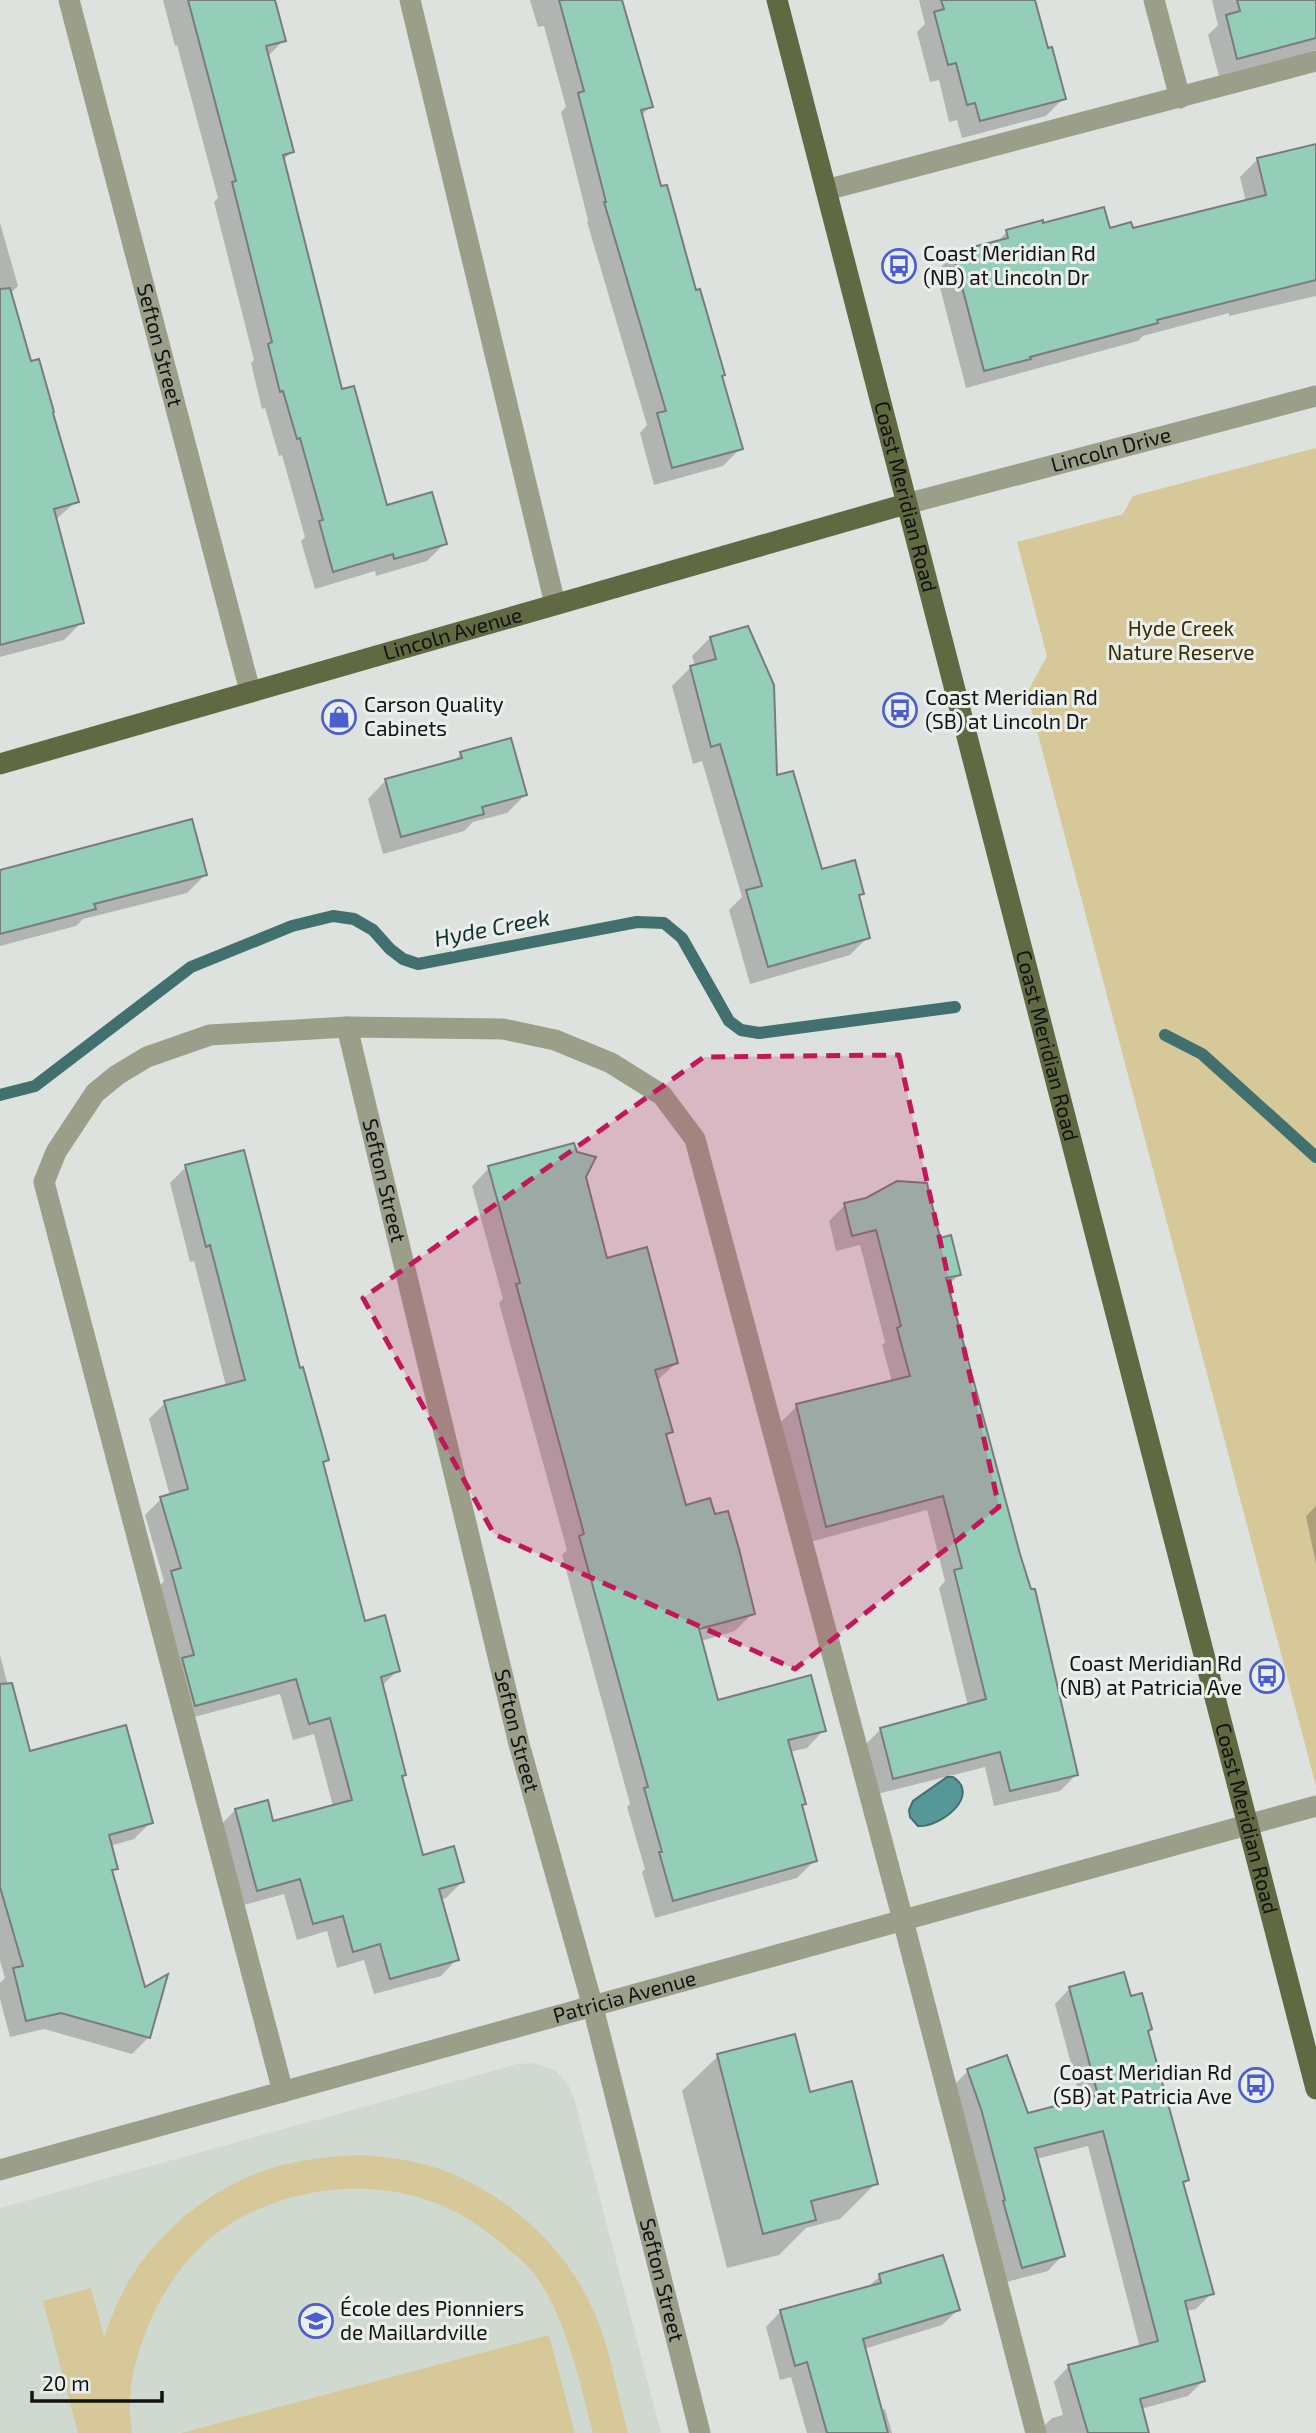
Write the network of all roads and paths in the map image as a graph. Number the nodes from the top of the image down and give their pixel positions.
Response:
1 (69, 0) edge
2 (410, 0) edge
3 (777, 0) edge
4 (1154, 0) edge
5 (1316, 61) edge
6 (1180, 98) junction
7 (826, 190) junction
8 (1316, 396) edge
9 (906, 504) junction
10 (555, 604) junction
11 (250, 691) junction
12 (0, 764) edge
13 (347, 1027) junction
14 (1309, 1807) edge
15 (1248, 1825) junction
16 (903, 1920) junction
17 (593, 2007) junction
18 (1316, 2089) edge
19 (283, 2092) junction
20 (0, 2170) edge
21 (700, 2433) edge
22 (1036, 2433) edge

1 - 11 street, Sefton Street
2 - 10 street
3 - 7 main road, Coast Meridian Road
4 - 6 street
5 - 6 street
6 - 7 street
7 - 9 main road, Coast Meridian Road
8 - 9 street, Lincoln Drive
9 - 10 main road, Lincoln Avenue
9 - 15 main road, Coast Meridian Road
10 - 11 main road, Lincoln Avenue
11 - 12 main road, Lincoln Avenue
13 - 16 street
13 - 17 street, Sefton Street
13 - 19 street
14 - 15 street, Patricia Avenue
15 - 16 street, Patricia Avenue
15 - 18 main road, Coast Meridian Road
16 - 17 street, Patricia Avenue
16 - 22 street
17 - 19 street, Patricia Avenue
17 - 21 street, Sefton Street
19 - 20 street, Patricia Avenue

